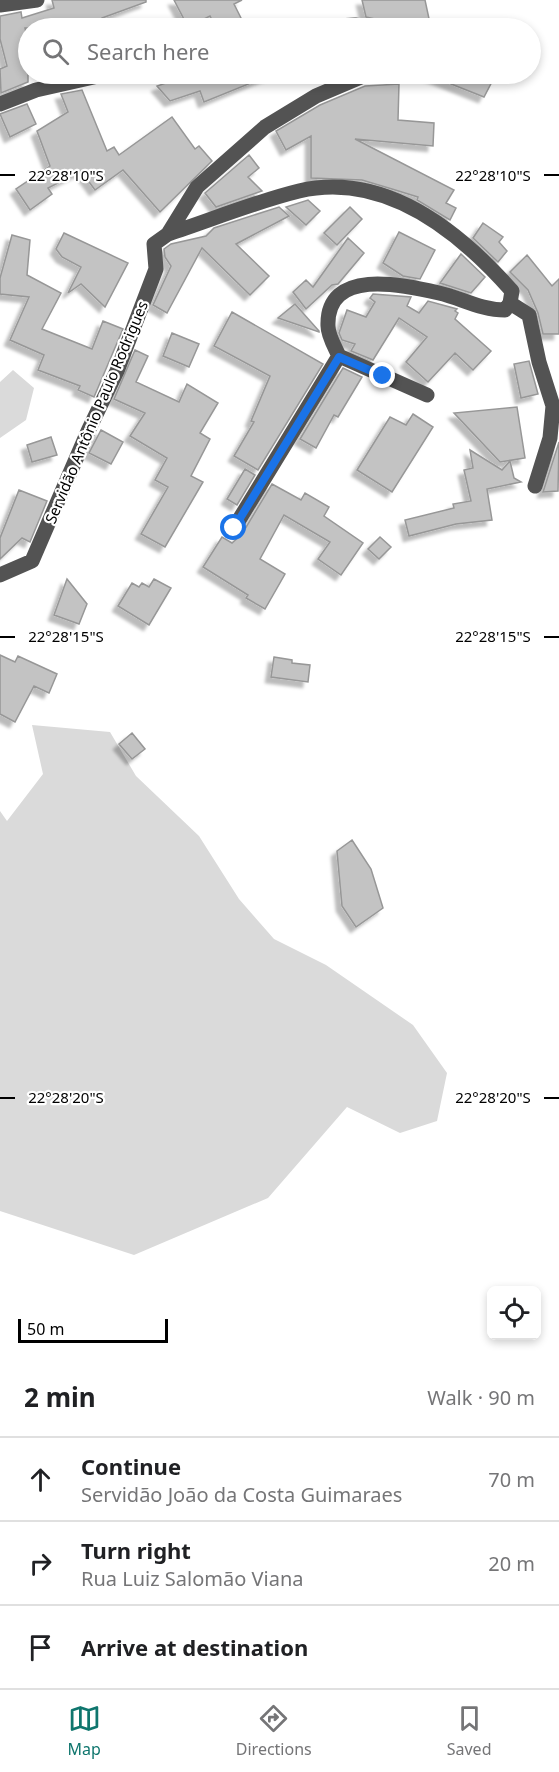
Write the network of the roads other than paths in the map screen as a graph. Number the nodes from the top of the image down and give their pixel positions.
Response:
1 (37, 0) edge
2 (0, 5) edge
3 (63, 84) edge
4 (344, 84) edge
5 (0, 104) edge
6 (168, 234) junction
7 (510, 303) junction
8 (339, 357) junction
9 (427, 395) dead end
10 (535, 486) dead end
11 (234, 528) dead end
12 (0, 575) edge

1 - 2 street
3 - 5 street
4 - 6 street
6 - 7 street
6 - 12 street, Servidão Antônio Paulo Rodrigues
7 - 8 street
7 - 10 street
8 - 9 street
8 - 11 street

